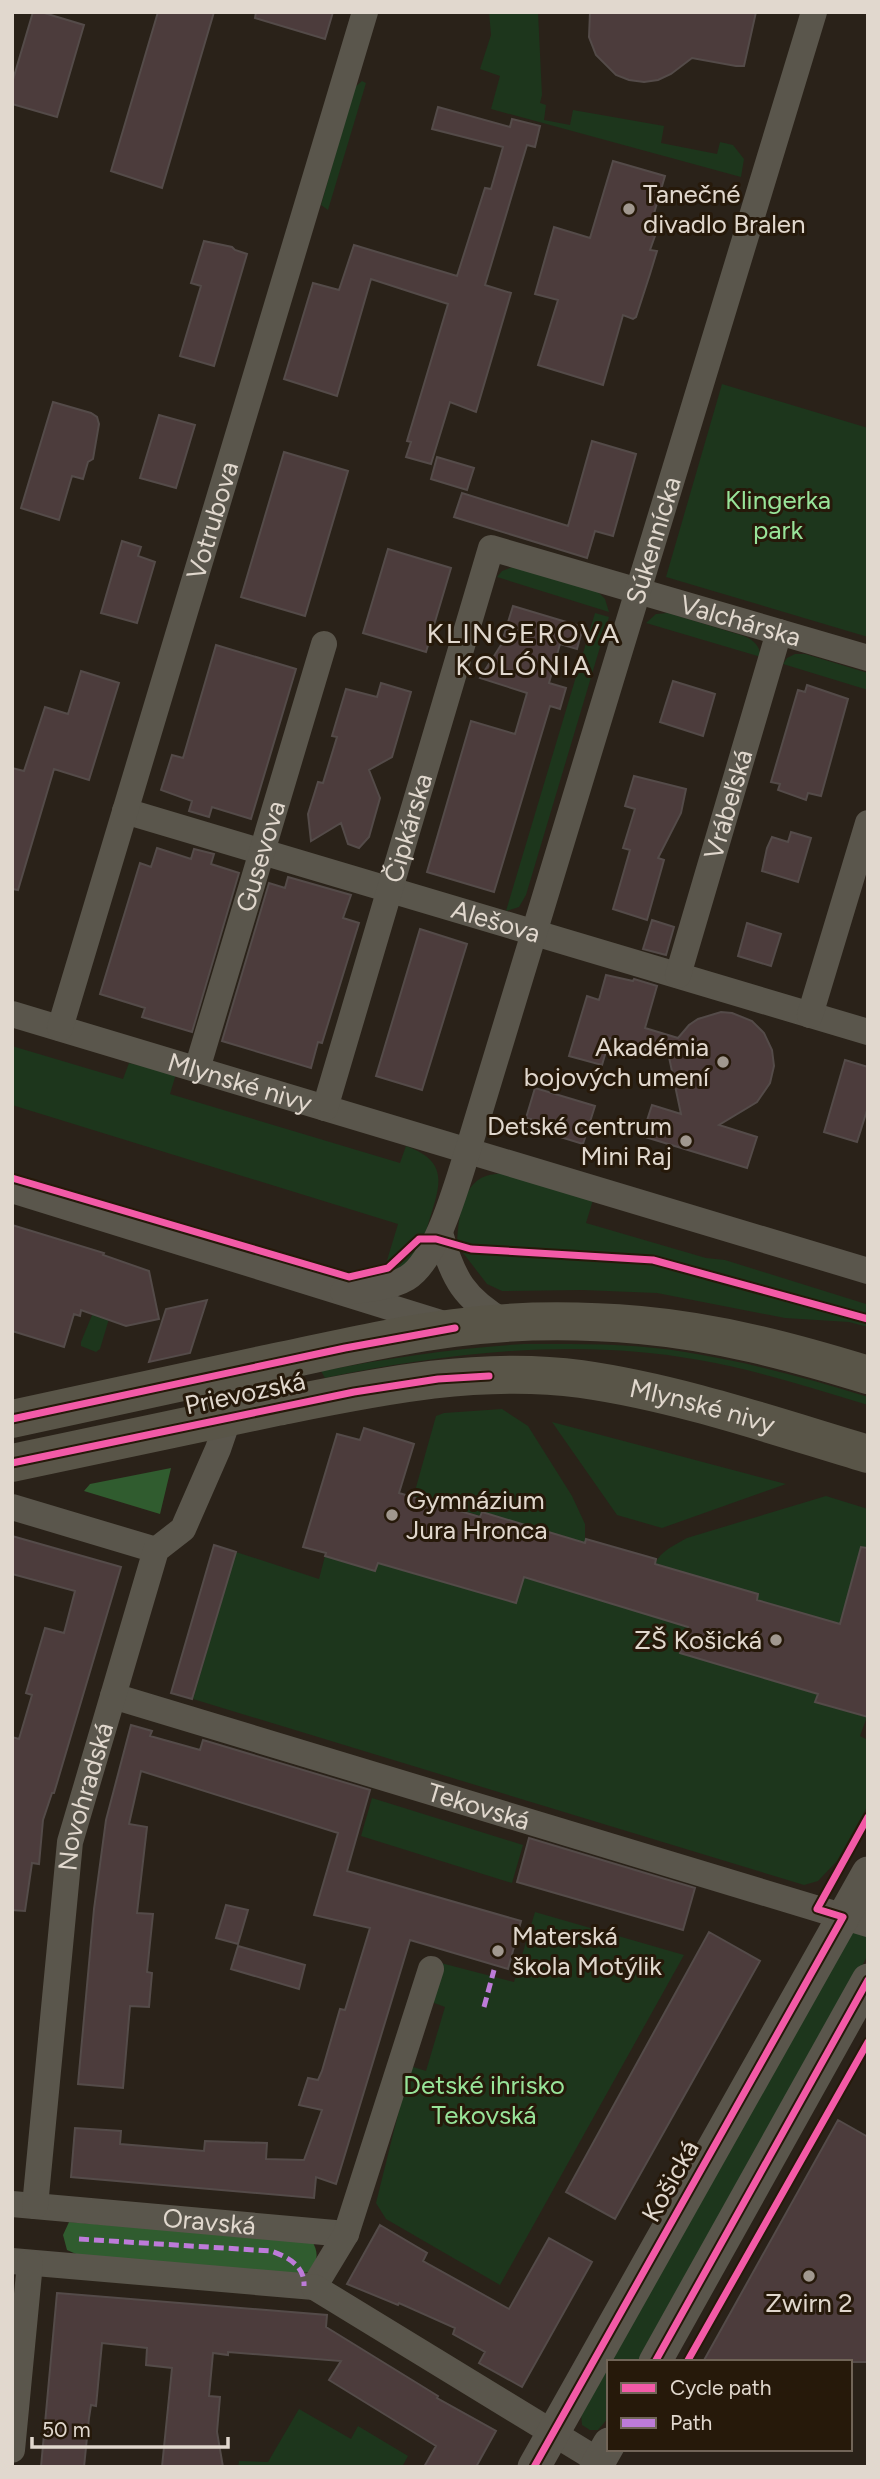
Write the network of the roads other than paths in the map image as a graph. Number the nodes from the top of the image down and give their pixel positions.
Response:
1 (365, 12) edge
2 (814, 12) edge
3 (491, 548) joint
4 (638, 591) junction
5 (779, 632) junction
6 (324, 644) dead end
7 (868, 658) edge
8 (125, 811) junction
9 (868, 823) edge
10 (262, 851) junction
11 (390, 889) junction
12 (534, 932) junction
13 (678, 975) junction
14 (12, 1013) edge
15 (810, 1015) junction
16 (60, 1028) junction
17 (868, 1032) edge
18 (197, 1069) junction
19 (325, 1108) junction
20 (468, 1150) junction
21 (12, 1190) edge
22 (440, 1233) junction
23 (868, 1271) edge
24 (343, 1292) junction
25 (509, 1324) junction
26 (455, 1328) junction
27 (868, 1375) edge
28 (489, 1376) joint
29 (229, 1417) junction
30 (12, 1419) edge
31 (868, 1454) edge
32 (12, 1463) edge
33 (12, 1507) edge
34 (156, 1550) junction
35 (113, 1696) junction
36 (868, 1873) edge
37 (855, 1920) edge
38 (431, 1969) dead end
39 (868, 1980) edge
40 (24, 2205) edge
41 (346, 2234) junction
42 (21, 2262) edge
43 (314, 2287) junction
44 (656, 2360) edge
45 (553, 2433) junction
46 (12, 2450) edge
47 (601, 2457) edge
48 (534, 2467) edge

1 - 8 street, Votrubova
2 - 4 street, Súkennícka
3 - 4 street, Valchárska
3 - 11 street, Čipkárska
4 - 5 street, Valchárska
4 - 12 street, Súkennícka
5 - 7 street, Valchárska
5 - 13 street, Vrábeľská
6 - 10 street, Gusevova
8 - 10 street, Alešova
8 - 16 street, Votrubova
9 - 15 street
10 - 11 street, Alešova
10 - 18 street, Gusevova
11 - 12 street, Alešova
11 - 19 street, Čipkárska
12 - 13 street, Alešova
12 - 20 street, Súkennícka
13 - 15 street, Alešova
14 - 16 street, Mlynské nivy
15 - 17 street, Alešova
16 - 18 street, Mlynské nivy
18 - 19 street, Mlynské nivy
19 - 20 street, Mlynské nivy
20 - 22 street
20 - 23 street, Mlynské nivy
21 - 24 street
22 - 24 street
22 - 25 street
24 - 26 street
25 - 26 main road
25 - 27 main road
26 - 30 main road, Prievozská
28 - 29 main road, Prievozská
28 - 31 main road, Mlynské nivy
29 - 32 main road, Prievozská
29 - 34 street
33 - 34 street
34 - 35 street, Novohradská
35 - 37 street, Tekovská
35 - 40 street, Novohradská
36 - 37 street, Košická
37 - 45 street, Košická
38 - 41 street
39 - 44 street
40 - 41 street, Oravská
41 - 43 street
42 - 43 street
42 - 46 street
43 - 45 street
45 - 47 street
45 - 48 street, Košická

